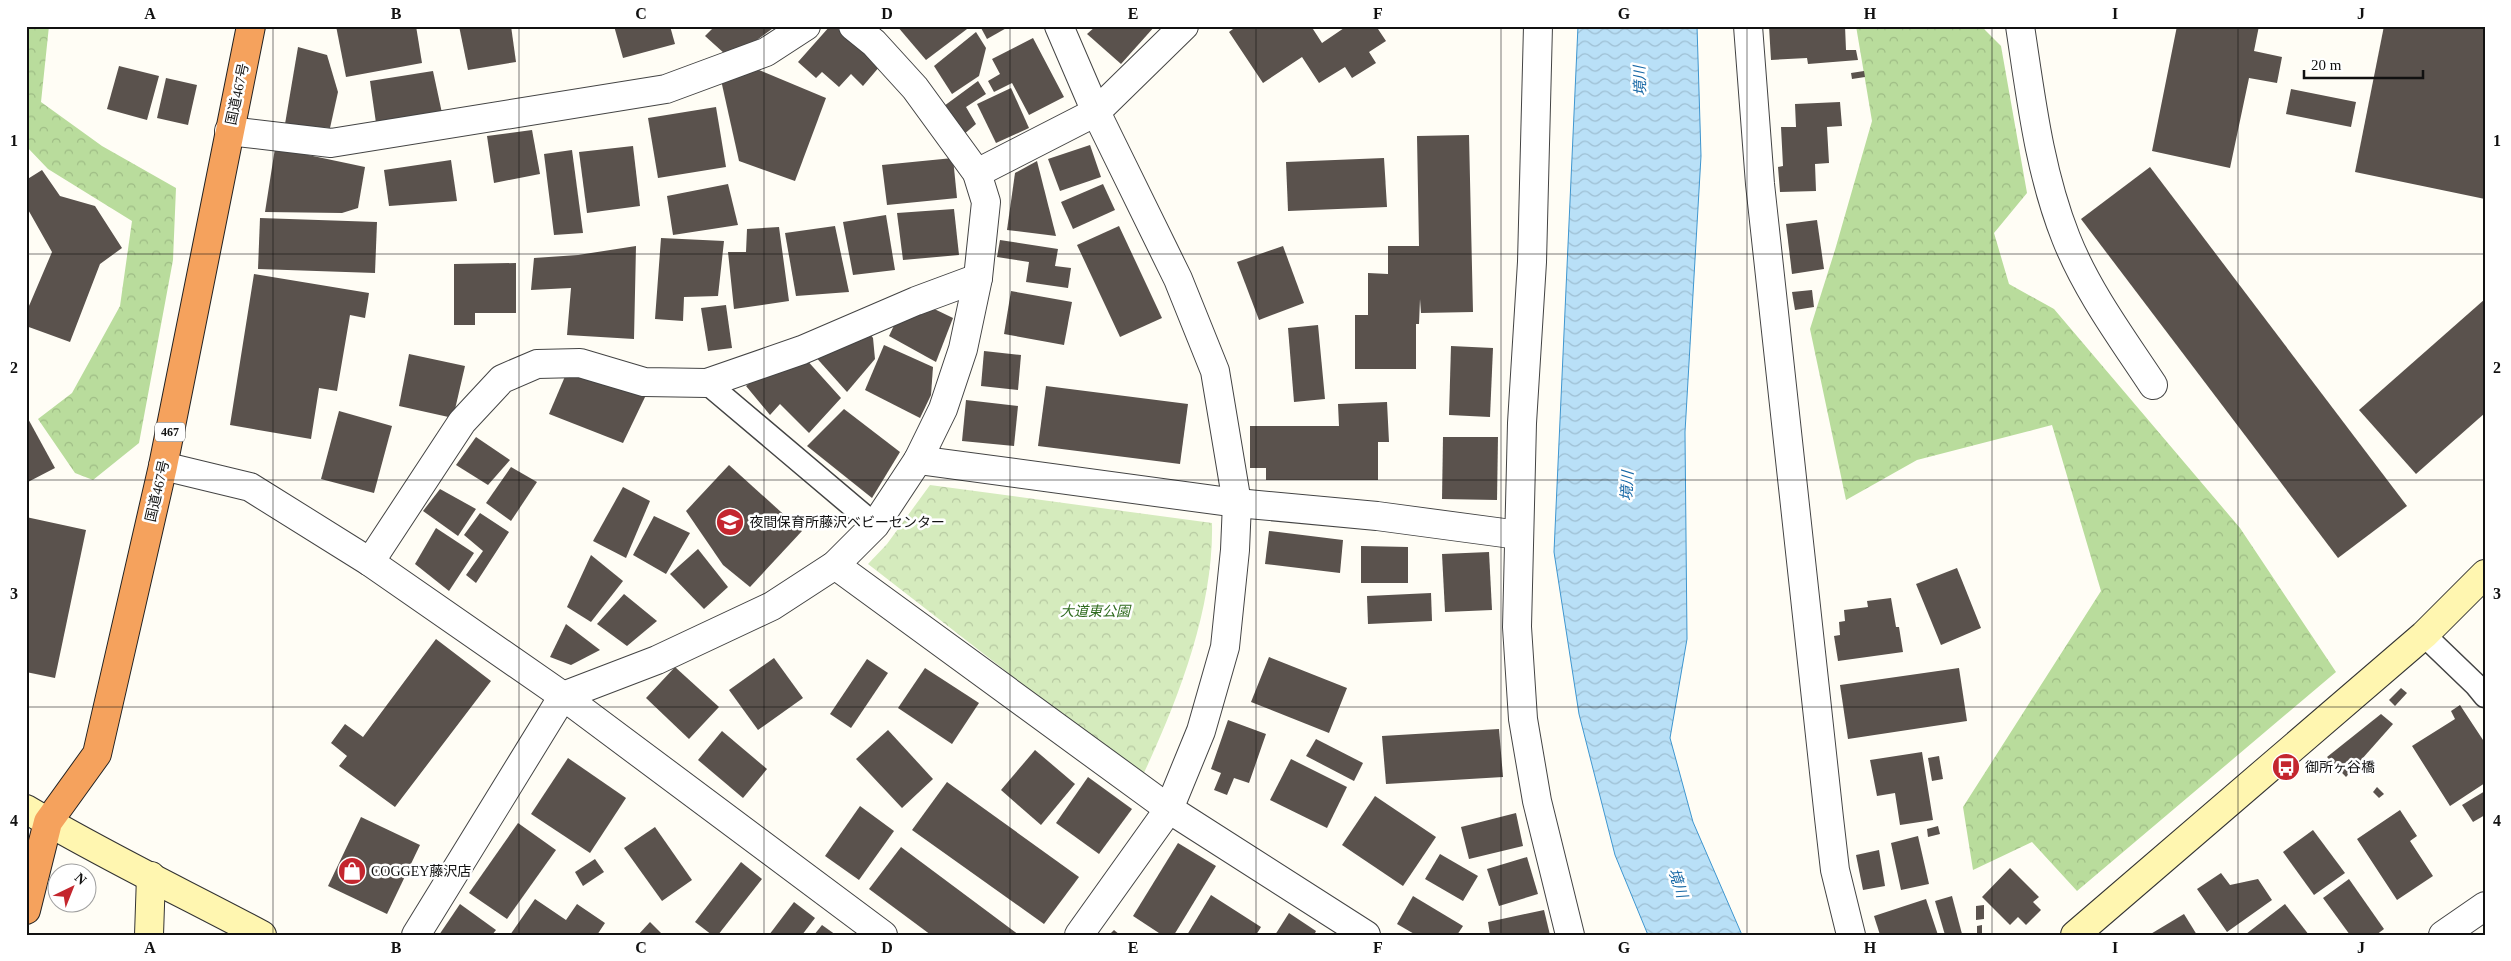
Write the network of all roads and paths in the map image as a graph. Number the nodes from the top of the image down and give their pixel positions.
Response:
1 (251, 26) edge
2 (806, 26) edge
3 (853, 26) edge
4 (1058, 26) edge
5 (1184, 26) edge
6 (1538, 26) edge
7 (1748, 26) edge
8 (2020, 26) edge
9 (1096, 112) junction
10 (229, 130) junction
11 (977, 173) junction
12 (978, 278) junction
13 (707, 383) junction
14 (2153, 385) dead end
15 (918, 460) junction
16 (163, 466) junction
17 (1237, 503) junction
18 (875, 525) junction
19 (1519, 535) junction
20 (370, 562) junction
21 (834, 565) junction
22 (2485, 574) edge
23 (2424, 635) junction
24 (563, 696) junction
25 (2485, 696) edge
26 (1169, 810) junction
27 (37, 816) edge
28 (151, 876) junction
29 (2485, 906) edge
30 (26, 910) edge
31 (149, 935) edge
32 (262, 935) edge
33 (416, 935) edge
34 (883, 935) edge
35 (1079, 935) edge
36 (1366, 935) edge
37 (1570, 935) edge
38 (1851, 935) edge
39 (2075, 935) edge
40 (2443, 935) edge

1 - 10 highway, 国道467号 / 467
2 - 10 street
3 - 11 street
4 - 9 street
5 - 9 street
6 - 19 street
7 - 38 street
8 - 14 street
9 - 11 street
9 - 17 street
10 - 16 highway, 国道467号 / 467
11 - 12 street
12 - 13 street
12 - 15 street
13 - 18 lane
13 - 20 street
15 - 17 street
15 - 18 street
16 - 20 street
16 - 27 highway, 国道467号 / 467
17 - 19 street
17 - 26 street
18 - 21 street
19 - 37 street
20 - 24 street
21 - 24 street
21 - 26 street
22 - 23 street
23 - 25 lane
23 - 39 street
24 - 33 street
24 - 34 street
26 - 35 street
26 - 36 street
27 - 28 street
27 - 30 highway, 国道467号 / 467
28 - 31 street
28 - 32 street
29 - 40 street

